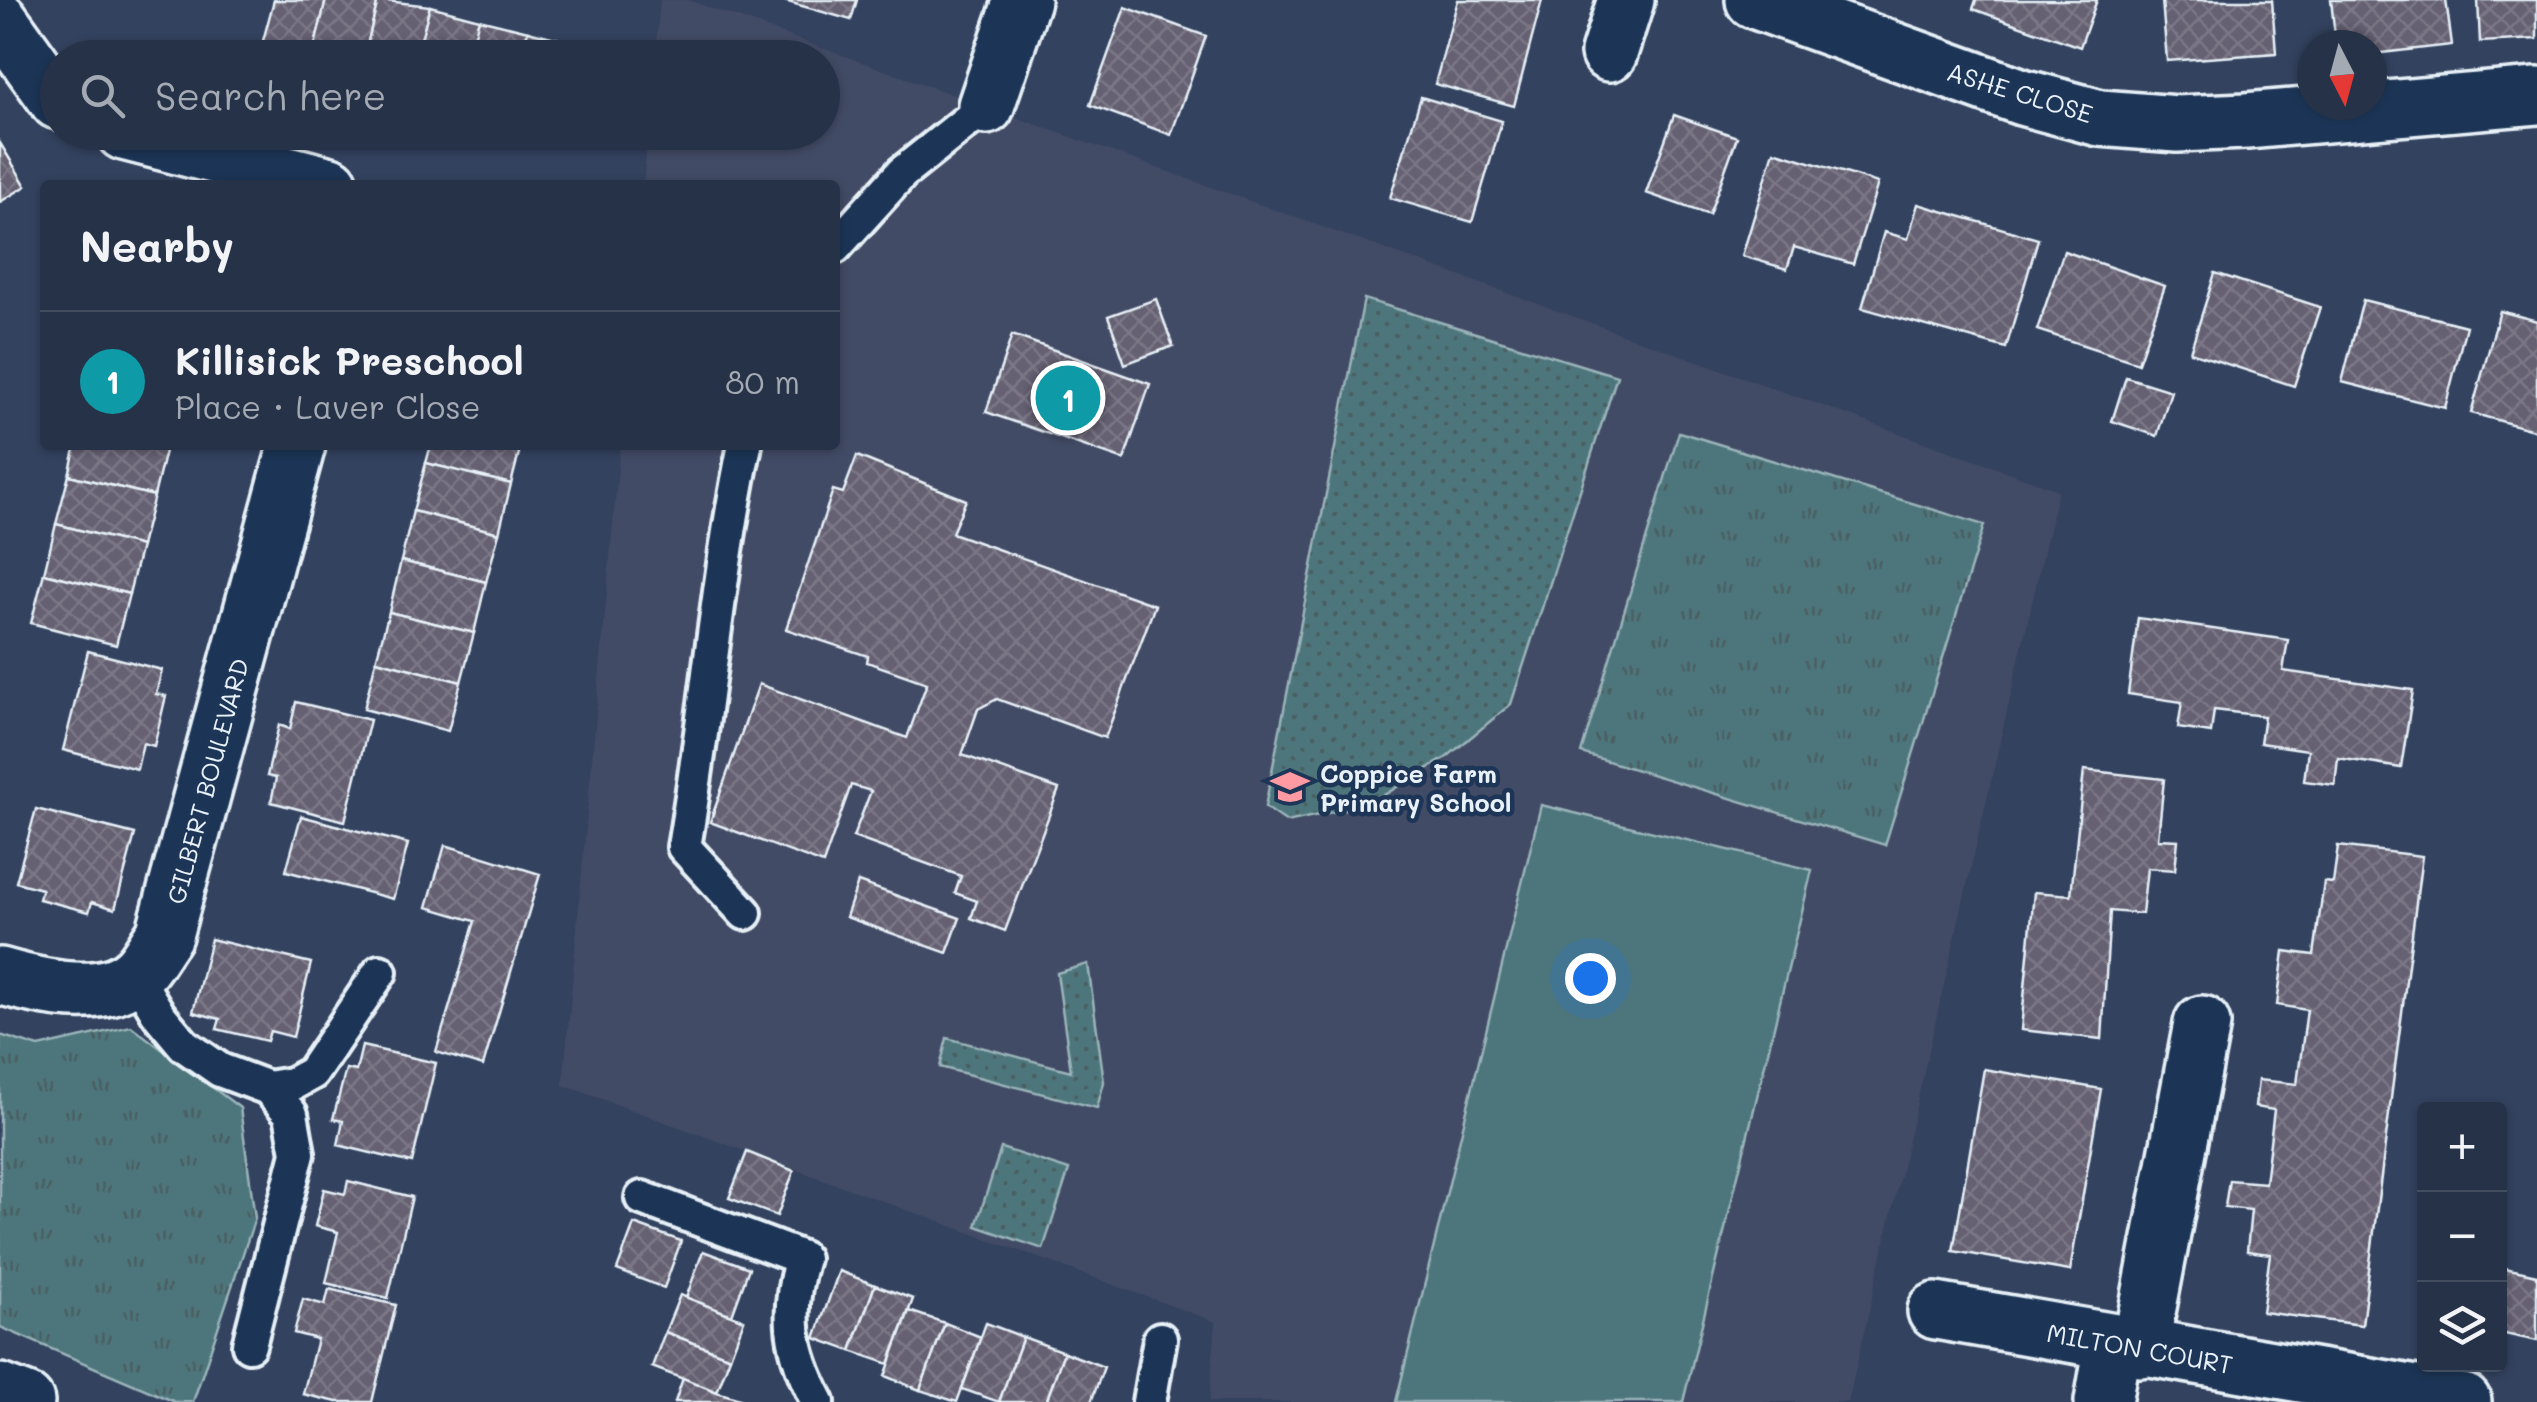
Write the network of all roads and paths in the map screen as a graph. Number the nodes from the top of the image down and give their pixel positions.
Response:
1 (1626, 0) edge
2 (1754, 0) edge
3 (1009, 4) edge
4 (0, 20) edge
5 (1609, 53) dead end
6 (40, 76) edge
7 (2537, 96) edge
8 (986, 106) joint
9 (194, 150) edge
10 (311, 180) edge
11 (840, 242) edge
12 (297, 450) edge
13 (744, 450) edge
14 (746, 913) dead end
15 (380, 972) dead end
16 (135, 975) junction
17 (0, 976) edge
18 (2202, 1024) dead end
19 (268, 1088) junction
20 (642, 1198) dead end
21 (1936, 1310) dead end
22 (1160, 1339) dead end
23 (249, 1345) dead end
24 (2127, 1346) junction
25 (0, 1392) edge
26 (26, 1402) edge
27 (818, 1402) edge
28 (1149, 1402) edge
29 (2103, 1402) edge
30 (2464, 1402) edge

1 - 5 street
2 - 7 street, ASHE CLOSE
3 - 8 street
4 - 6 street
8 - 11 lane
9 - 10 street
12 - 16 street, GILBERT BOULEVARD
13 - 14 lane
15 - 19 lane
16 - 17 street
16 - 19 lane
18 - 24 street
19 - 23 lane
20 - 27 lane
21 - 24 street, MILTON COURT
22 - 28 lane
24 - 29 street
24 - 30 street, MILTON COURT
25 - 26 street

